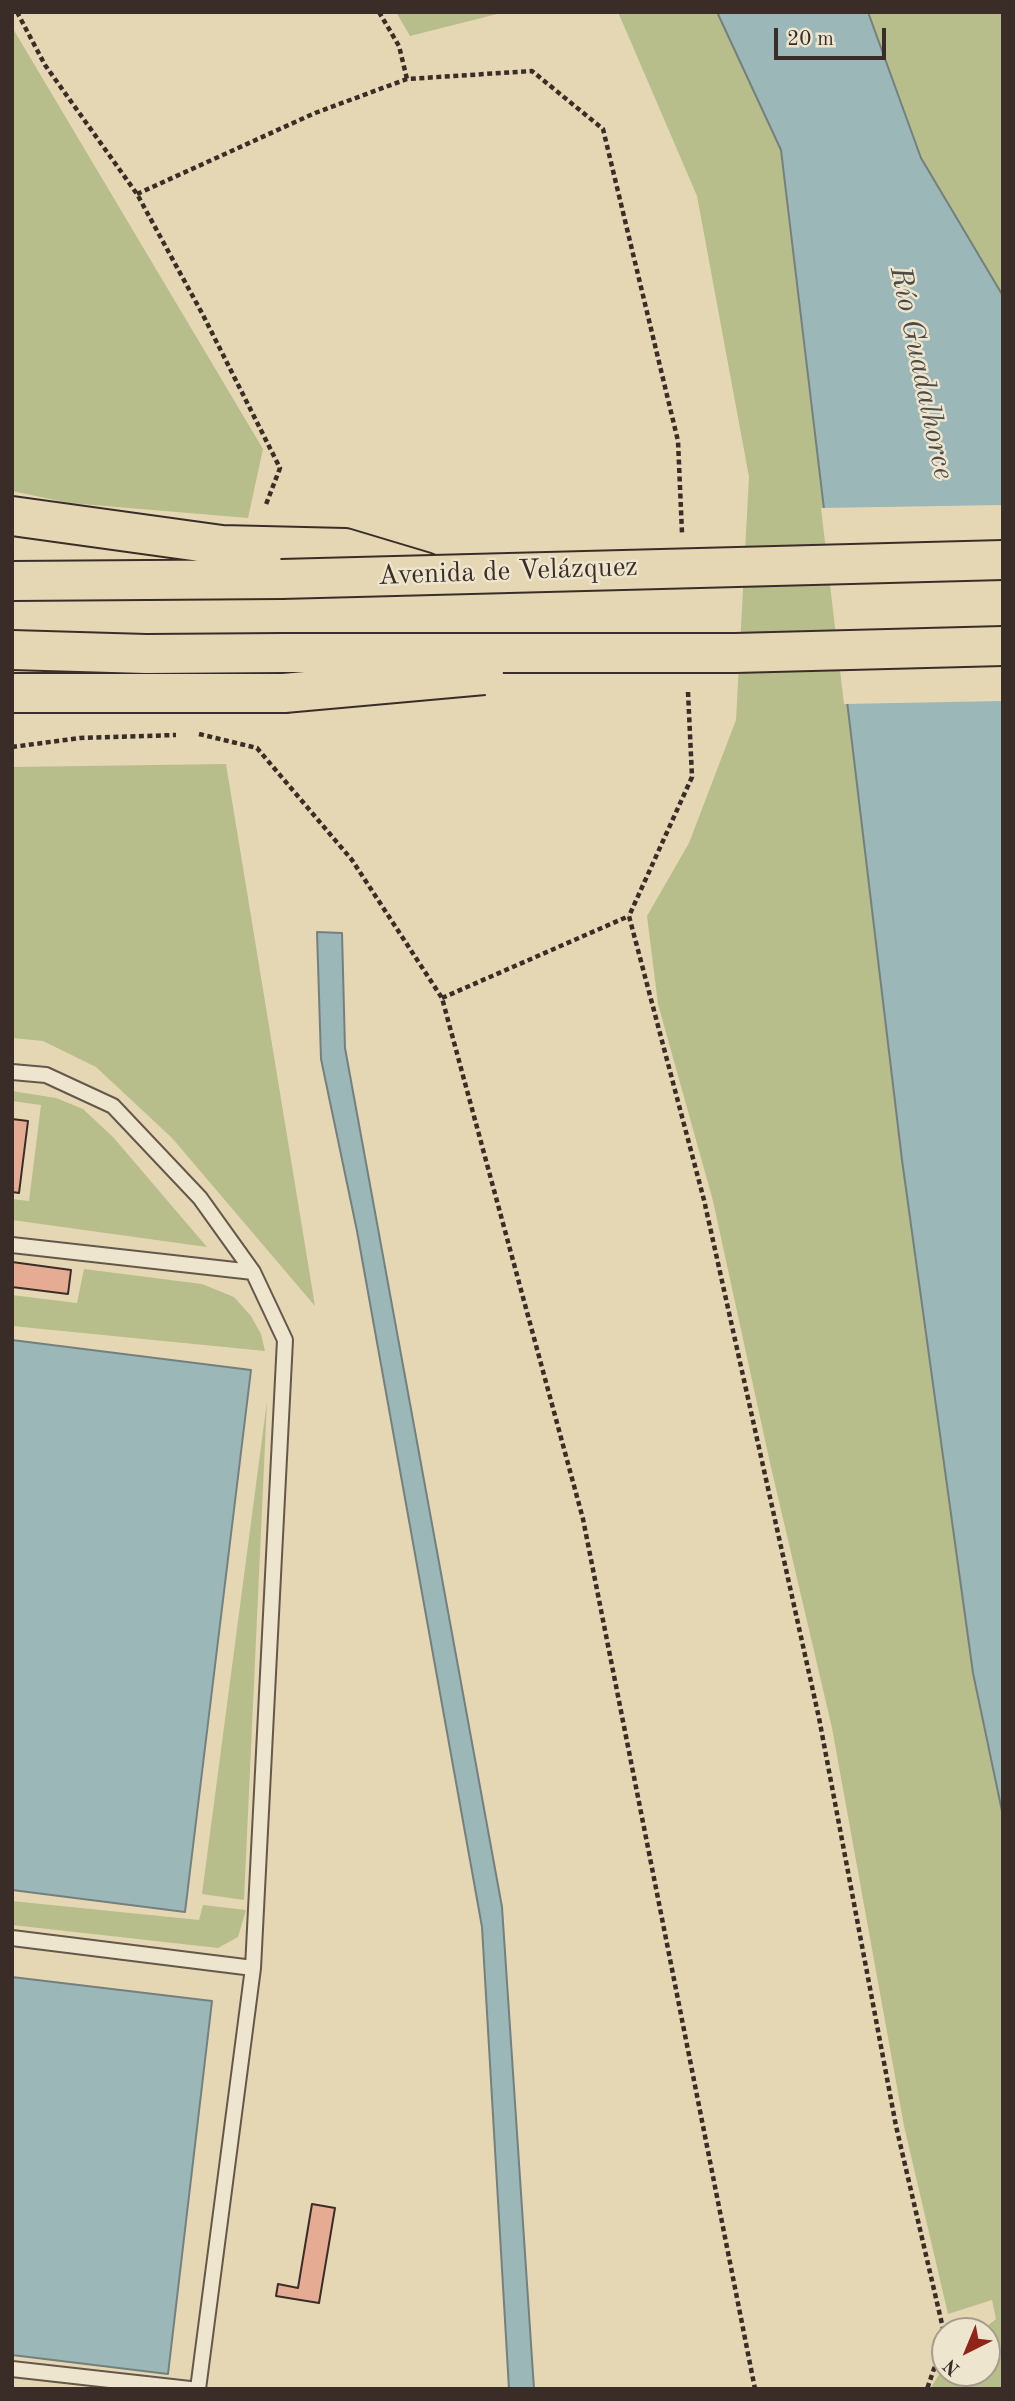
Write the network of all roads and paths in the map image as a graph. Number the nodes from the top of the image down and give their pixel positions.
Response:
1 (17, 12) edge
2 (379, 12) edge
3 (407, 79) junction
4 (138, 194) junction
5 (12, 516) edge
6 (682, 539) dead end
7 (275, 547) junction
8 (1003, 560) edge
9 (12, 581) edge
10 (1003, 646) edge
11 (12, 650) edge
12 (735, 653) junction
13 (688, 679) dead end
14 (12, 693) edge
15 (12, 747) edge
16 (629, 916) junction
17 (442, 998) junction
18 (12, 1072) edge
19 (12, 1245) edge
20 (253, 1272) junction
21 (12, 1938) edge
22 (253, 1968) junction
23 (12, 2370) edge
24 (102, 2379) junction
25 (115, 2389) edge
26 (190, 2389) edge
27 (198, 2389) edge
28 (755, 2389) edge
29 (927, 2389) edge

1 - 4 path
2 - 3 path
3 - 4 path
3 - 6 path
4 - 7 path
5 - 7 highway
7 - 8 highway, Avenida de Velázquez, bridge
7 - 9 highway, Avenida de Velázquez
10 - 12 highway, bridge
11 - 12 highway, bridge
12 - 14 highway, bridge
13 - 16 path
15 - 17 path
16 - 17 path
16 - 29 path
17 - 28 path
18 - 20 lane
19 - 20 lane
20 - 22 lane
21 - 22 lane
22 - 27 lane
23 - 24 lane
24 - 25 lane
24 - 26 lane

